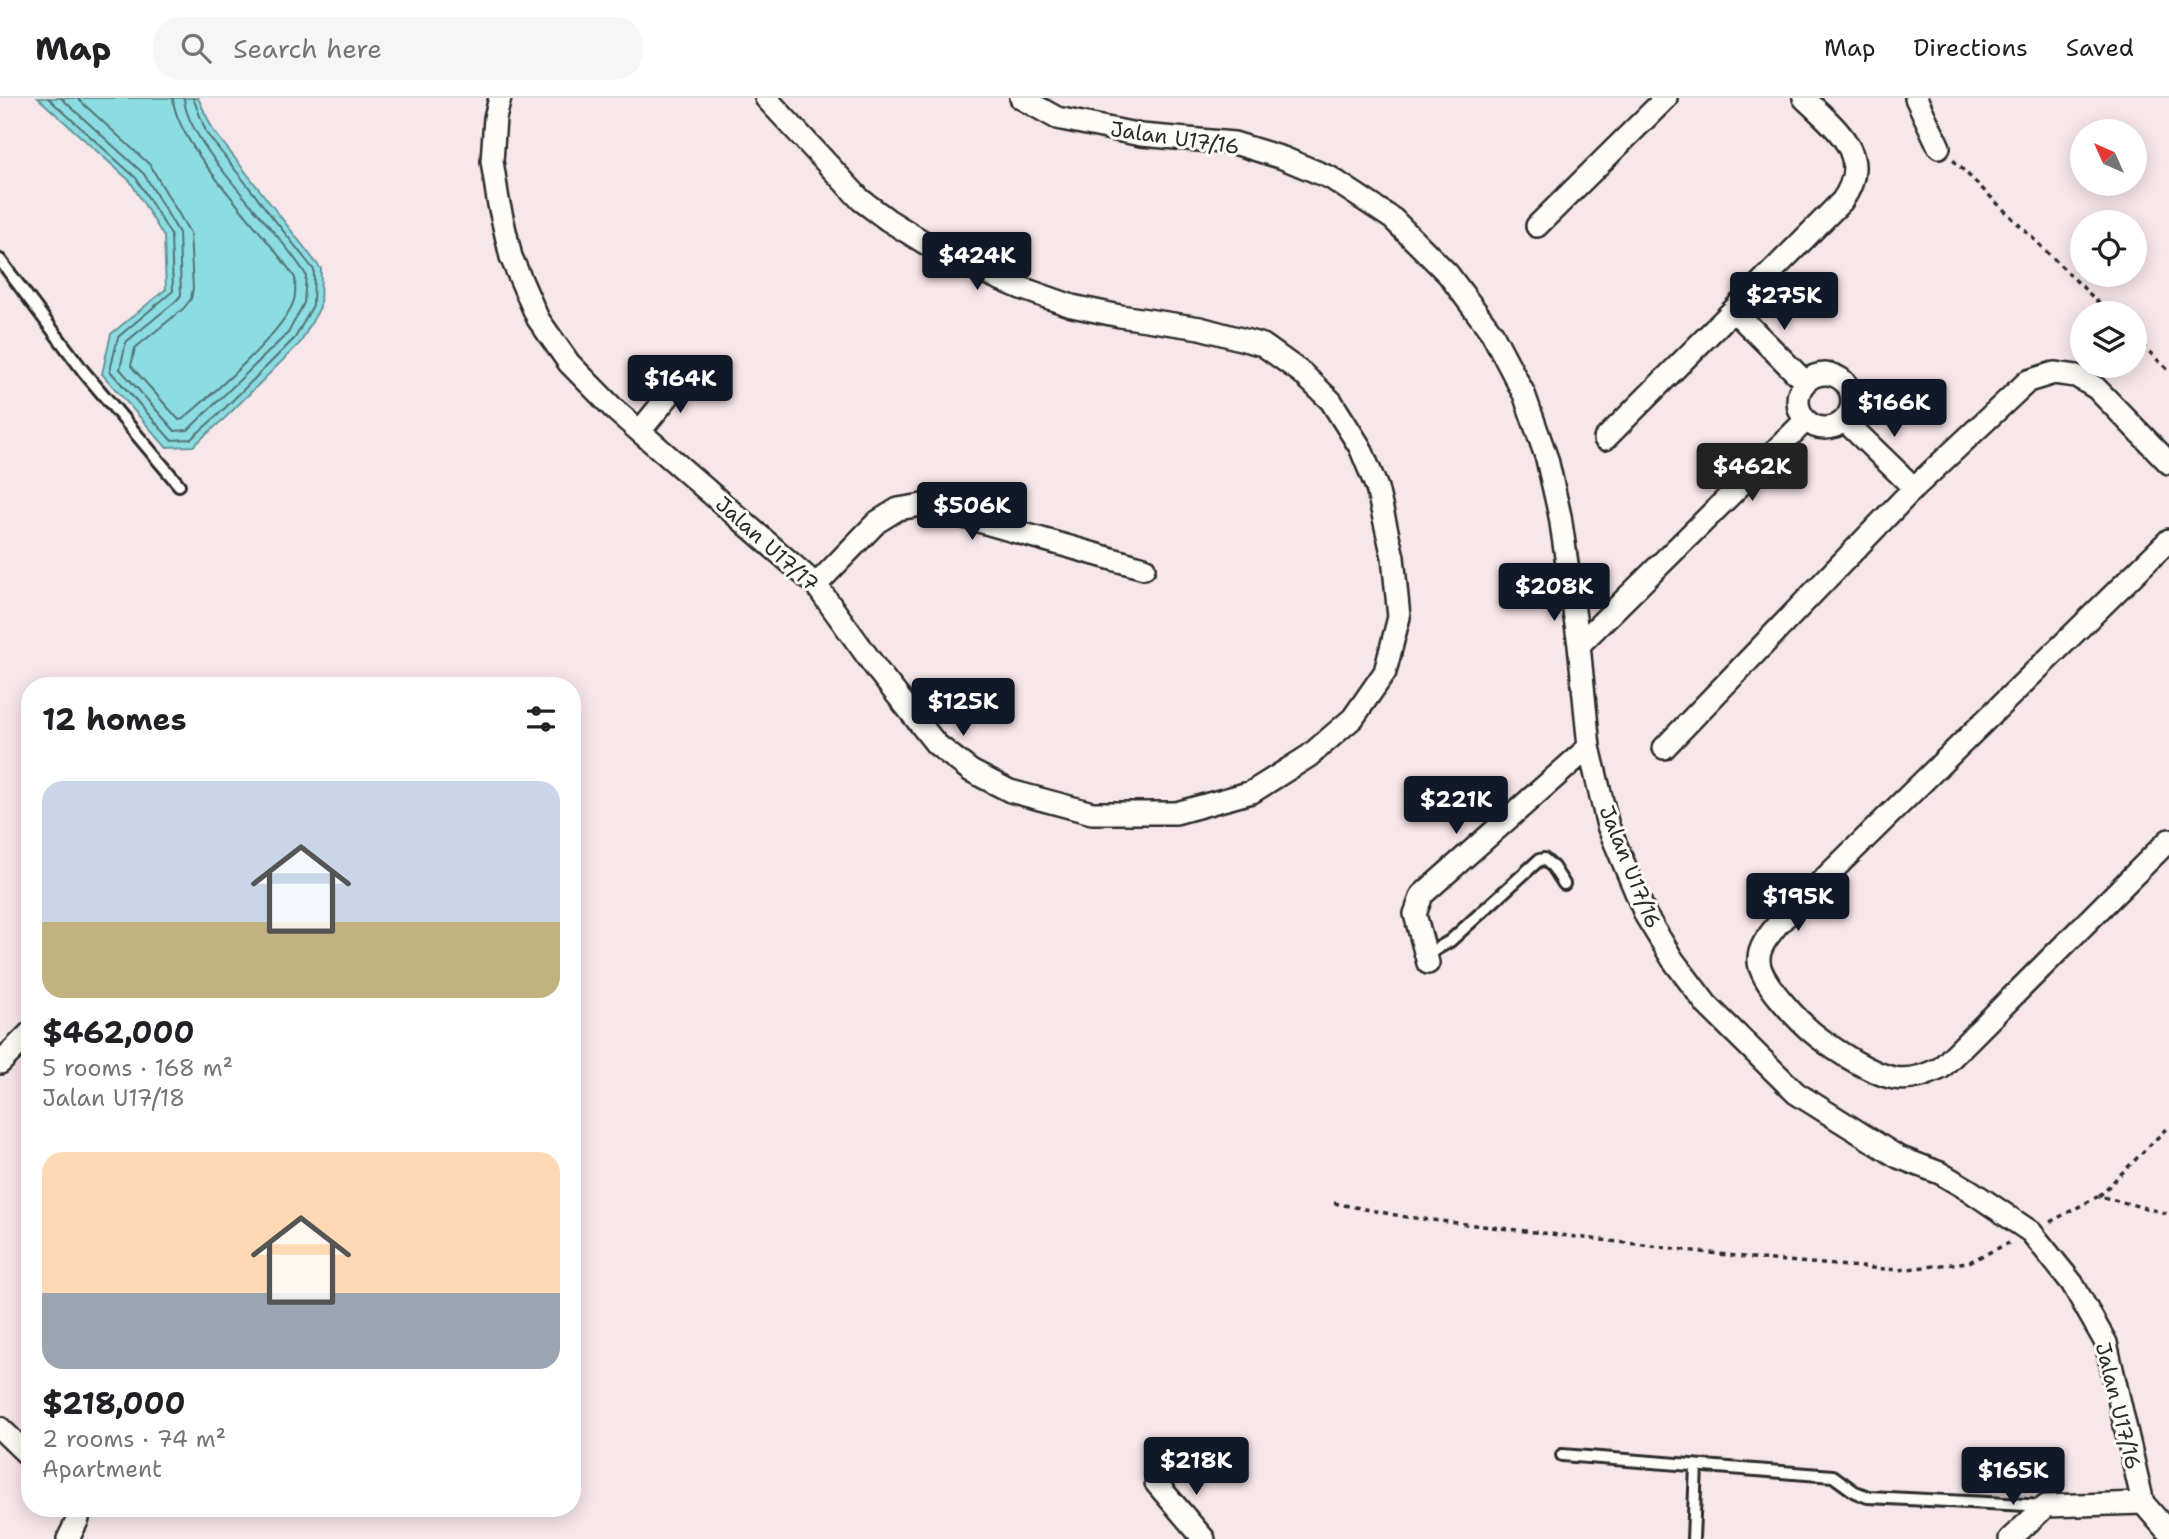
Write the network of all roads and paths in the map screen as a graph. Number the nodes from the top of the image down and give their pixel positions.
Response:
1 (500, 98) edge
2 (766, 98) edge
3 (1021, 98) edge
4 (1666, 98) edge
5 (1804, 98) edge
6 (1916, 98) edge
7 (1939, 146) joint
8 (1537, 226) dead end
9 (0, 260) edge
10 (2097, 301) edge
11 (1734, 311) junction
12 (2147, 350) edge
13 (2169, 371) edge
14 (688, 372) dead end
15 (1805, 382) junction
16 (1844, 420) junction
17 (1805, 421) junction
18 (640, 431) junction
19 (1605, 439) dead end
20 (2169, 463) edge
21 (179, 485) dead end
22 (1914, 488) junction
23 (2169, 540) edge
24 (1144, 568) dead end
25 (816, 585) junction
26 (1579, 645) junction
27 (1589, 747) junction
28 (1664, 748) dead end
29 (2169, 840) edge
30 (1563, 884) dead end
31 (1427, 959) joint
32 (21, 1042) edge
33 (0, 1063) edge
34 (2169, 1126) edge
35 (2099, 1196) junction
36 (1334, 1203) dead end
37 (2169, 1214) edge
38 (2031, 1233) junction
39 (0, 1427) edge
40 (21, 1448) edge
41 (1562, 1455) dead end
42 (1696, 1466) junction
43 (1156, 1483) dead end
44 (2143, 1503) junction
45 (2046, 1506) junction
46 (77, 1517) edge
47 (2169, 1533) edge
48 (68, 1539) edge
49 (1204, 1539) edge
50 (1693, 1539) edge
51 (2010, 1539) edge

1 - 18 street, Jalan U17/17
2 - 25 street, Jalan U17/17
3 - 26 street, Jalan U17/16
4 - 8 street
5 - 11 street
6 - 7 street
7 - 10 path
9 - 21 lane
11 - 15 street
11 - 19 street
12 - 13 path
14 - 18 street
15 - 16 street
15 - 17 street
16 - 17 street
16 - 22 street
17 - 26 street
18 - 25 street, Jalan U17/17
20 - 22 street
22 - 28 street
23 - 29 street
24 - 25 street
26 - 27 street, Jalan U17/16
27 - 31 street
27 - 38 street, Jalan U17/16
30 - 31 lane
32 - 33 street
34 - 35 path
35 - 37 path
35 - 38 path
36 - 38 path
38 - 44 street, Jalan U17/16
39 - 40 street
41 - 42 lane
42 - 45 lane
42 - 50 lane
43 - 49 street
44 - 45 street
44 - 47 street, Jalan U17/16
45 - 51 street
46 - 48 street

